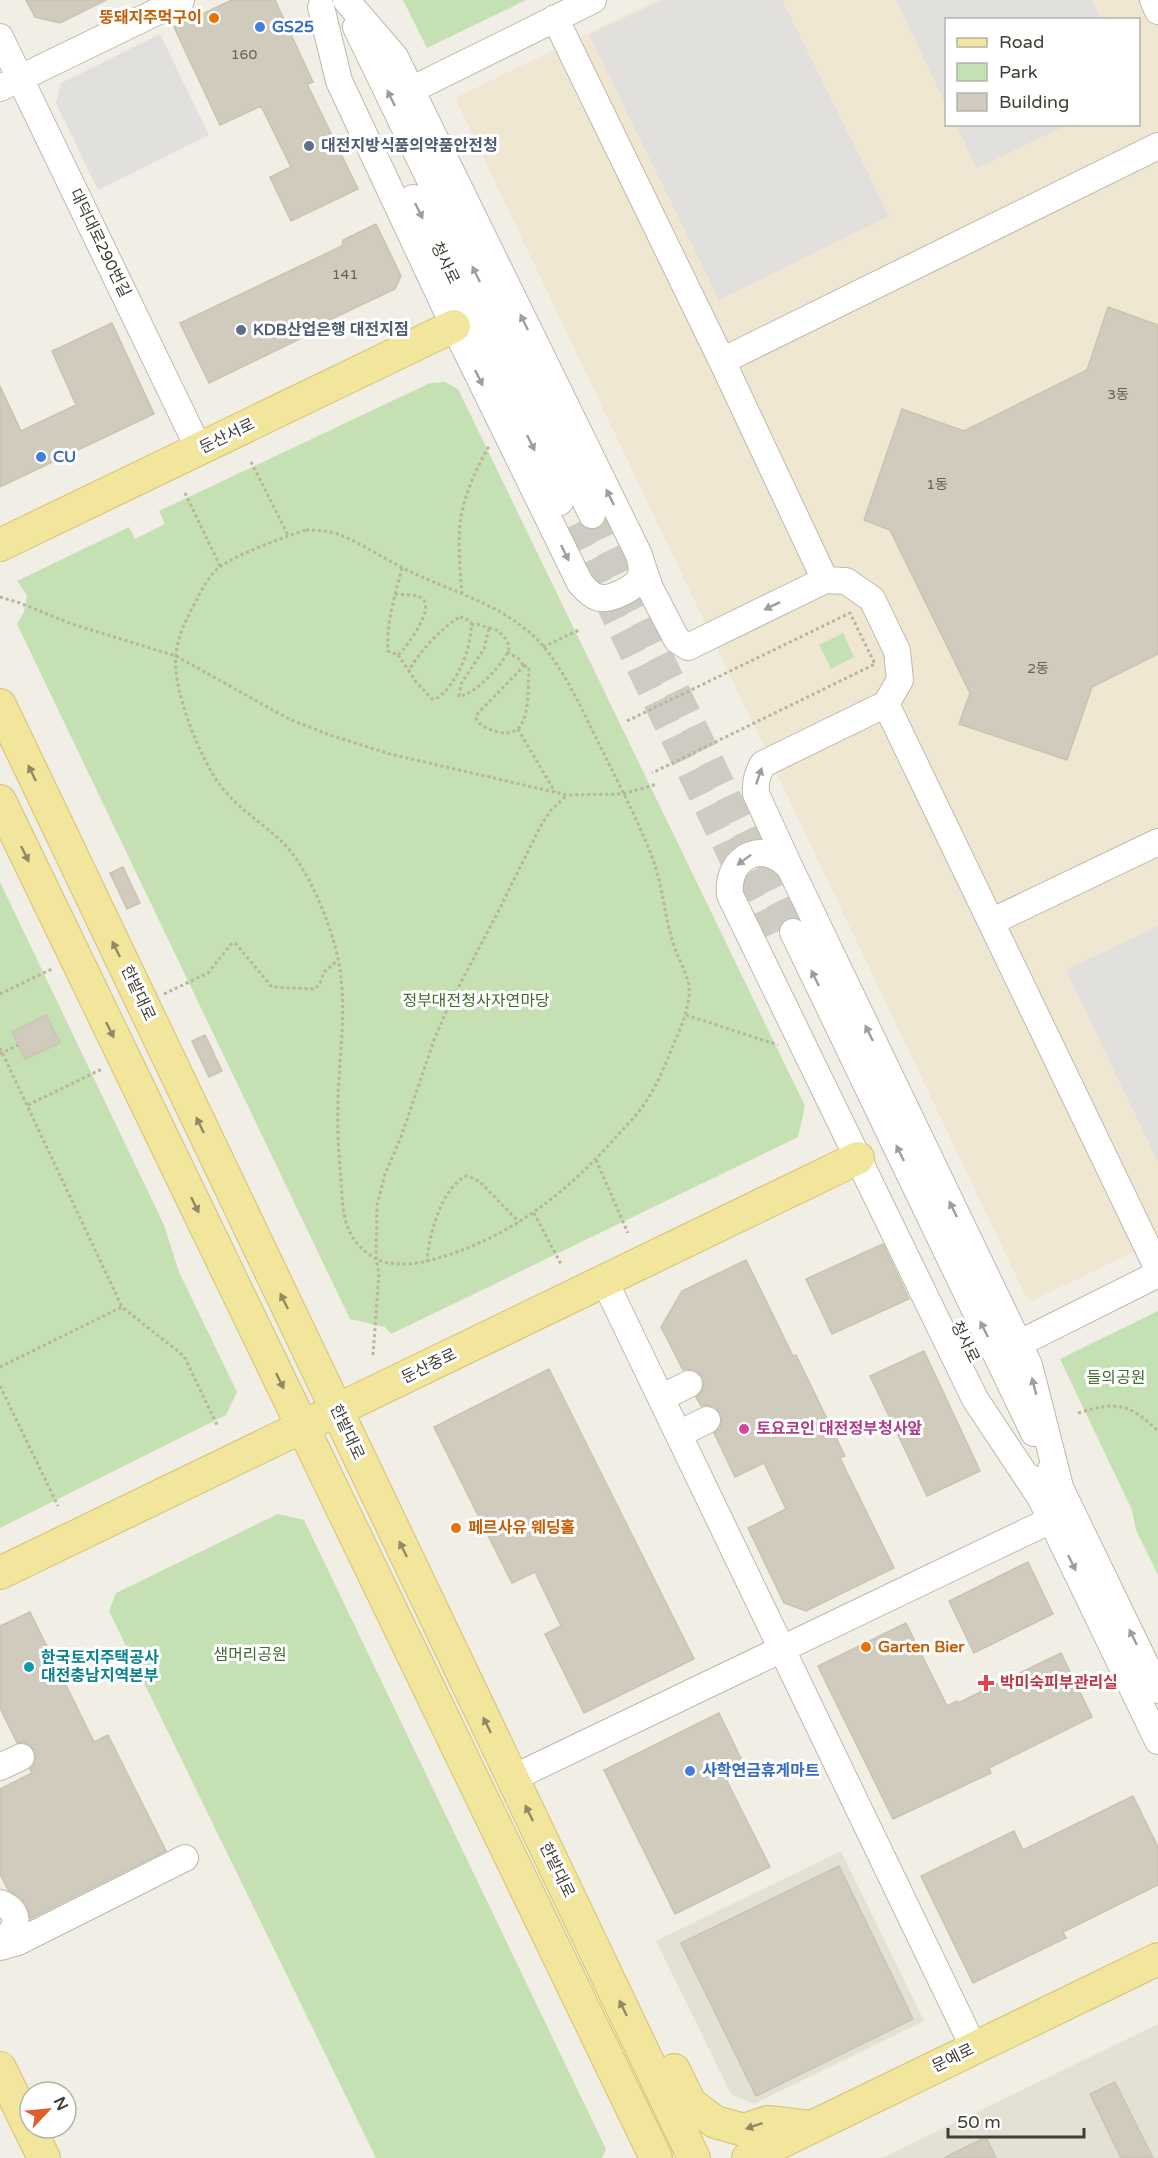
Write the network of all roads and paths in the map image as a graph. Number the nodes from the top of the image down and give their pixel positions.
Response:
1 (181, 0) edge
2 (593, 0) edge
3 (1152, 0) edge
4 (332, 2) edge
5 (1158, 11) edge
6 (555, 18) junction
7 (0, 37) edge
8 (10, 83) edge
9 (411, 90) junction
10 (1158, 146) edge
11 (454, 326) junction
12 (722, 361) junction
13 (490, 444) dead end
14 (199, 449) junction
15 (251, 462) dead end
16 (185, 493) dead end
17 (582, 521) tunnel mouth
18 (9, 535) edge
19 (288, 535) junction
20 (639, 555) junction
21 (220, 566) junction
22 (402, 568) junction
23 (825, 580) junction
24 (395, 594) junction
25 (462, 594) junction
26 (0, 597) edge
27 (471, 625) junction
28 (489, 628) junction
29 (581, 628) dead end
30 (543, 647) junction
31 (507, 652) junction
32 (398, 655) junction
33 (176, 656) junction
34 (524, 666) junction
35 (409, 671) junction
36 (886, 704) junction
37 (0, 705) edge
38 (627, 721) dead end
39 (518, 729) junction
40 (379, 751) junction
41 (376, 756) dead end
42 (652, 773) dead end
43 (657, 784) dead end
44 (555, 792) junction
45 (623, 794) junction
46 (567, 795) junction
47 (0, 801) edge
48 (1158, 842) edge
49 (790, 868) junction
50 (496, 916) junction
51 (488, 919) dead end
52 (992, 922) junction
53 (783, 937) tunnel mouth
54 (338, 960) junction
55 (58, 966) dead end
56 (0, 994) edge
57 (164, 994) dead end
58 (686, 1015) junction
59 (18, 1045) dead end
60 (784, 1047) dead end
61 (0, 1048) edge
62 (1, 1053) edge
63 (107, 1067) dead end
64 (28, 1105) junction
65 (858, 1158) junction
66 (596, 1160) junction
67 (534, 1213) junction
68 (520, 1222) junction
69 (628, 1233) dead end
70 (376, 1259) junction
71 (427, 1262) junction
72 (562, 1266) dead end
73 (1158, 1269) edge
74 (1158, 1274) edge
75 (605, 1282) junction
76 (122, 1307) junction
77 (1018, 1344) junction
78 (373, 1355) dead end
79 (0, 1366) edge
80 (689, 1384) dead end
81 (0, 1386) edge
82 (661, 1398) junction
83 (337, 1410) junction
84 (1078, 1413) dead end
85 (707, 1420) dead end
86 (218, 1427) dead end
87 (302, 1427) junction
88 (1158, 1431) edge
89 (678, 1434) junction
90 (1048, 1488) junction
91 (58, 1506) dead end
92 (1051, 1520) junction
93 (0, 1573) edge
94 (782, 1649) junction
95 (1158, 1690) edge
96 (1158, 1741) edge
97 (513, 1778) junction
98 (185, 1858) dead end
99 (0, 1903) edge
100 (0, 1942) edge
101 (0, 1947) edge
102 (1158, 1959) edge
103 (974, 2048) junction
104 (648, 2061) junction
105 (0, 2067) edge
106 (811, 2127) junction
107 (44, 2158) edge
108 (656, 2158) edge
109 (694, 2158) edge
110 (748, 2158) edge
111 (789, 2158) edge

1 - 8 street
2 - 6 street
3 - 5 street
9 -> 4 street
4 - 11 street
4 - 17 street, 청사로
6 - 9 street
6 - 12 street
7 - 8 street, 대덕대로290번길
8 - 14 street, 대덕대로290번길
20 -> 9 street
10 - 12 street
11 - 14 main road, 둔산서로
11 -> 20 street
12 - 23 street
13 - 25 path
14 - 18 main road, 둔산서로
15 - 19 path
16 - 21 path
19 - 21 path
19 - 22 path
23 -> 20 street
21 - 33 path
22 - 24 path
22 - 25 path
23 - 36 street
24 - 32 path
24 - 32 path
25 - 30 path
26 - 33 path
27 - 28 path
27 - 35 path
27 - 35 path
28 - 31 path
28 - 31 path
29 - 30 path
30 - 45 path
31 - 34 path
32 - 35 path
33 - 40 path
33 - 54 path
34 - 39 path
34 - 39 path
49 -> 36 street
36 - 52 street
83 -> 37 main road, 한밭대로
38 - 42 path
39 - 44 path
40 - 41 path
40 - 44 path
43 - 45 path
44 - 46 path
45 - 46 path
45 - 58 path
46 - 50 path
47 -> 87 main road
48 - 52 street
49 -> 65 street
77 -> 49 street
50 - 51 path
50 - 70 path
52 - 73 street
53 - 90 street, 청사로
54 - 57 path
54 - 70 path
55 - 56 path
58 - 60 path
58 - 66 path
59 - 62 path
61 - 62 path
62 - 64 path
63 - 64 path
64 - 76 path
65 - 75 main road, 둔산중로
65 - 90 street
66 - 67 path
66 - 69 path
67 - 68 path
67 - 72 path
68 - 71 path
68 - 71 path
70 - 71 path
70 - 78 path
74 - 77 street
75 - 82 street
75 - 83 main road, 둔산중로
76 - 79 path
76 - 86 path
90 -> 77 street
80 - 82 street
81 - 91 path
82 - 89 street
83 - 87 main road, 둔산중로
97 -> 83 main road, 한밭대로
84 - 88 path
85 - 89 street
87 - 93 main road, 둔산중로
87 - 108 main road
89 - 94 street
90 - 92 street, 청사로
95 -> 90 street, 청사로
92 - 94 street
92 -> 96 street, 청사로
94 - 97 street
94 - 103 street
104 -> 97 main road, 한밭대로
98 - 101 street
99 - 100 street
102 - 103 main road, 문예로
103 - 106 main road, 문예로
106 -> 104 main road
104 - 109 main road, 한밭대로
105 - 107 main road
106 - 110 main road, 문예로
106 - 111 main road

